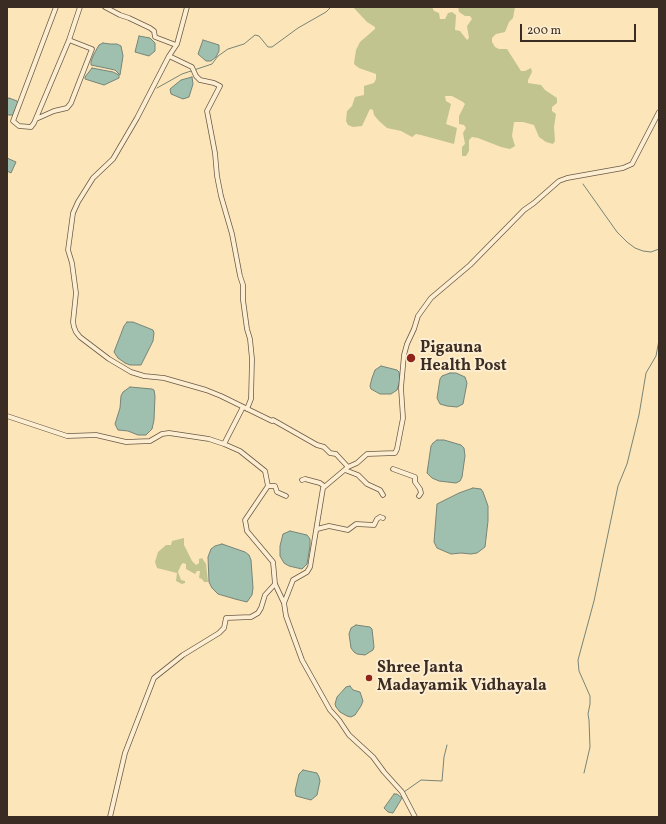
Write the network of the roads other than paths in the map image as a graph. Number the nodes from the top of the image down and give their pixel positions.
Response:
1 (56, 7) edge
2 (80, 7) edge
3 (105, 7) edge
4 (188, 7) edge
5 (69, 40) junction
6 (176, 45) junction
7 (169, 56) junction
8 (659, 112) edge
9 (34, 123) junction
10 (245, 408) junction
11 (7, 416) edge
12 (224, 444) junction
13 (346, 469) junction
14 (393, 469) dead end
15 (302, 480) dead end
16 (268, 486) junction
17 (324, 486) junction
18 (383, 495) dead end
19 (286, 496) dead end
20 (419, 496) dead end
21 (383, 518) dead end
22 (317, 529) junction
23 (275, 584) junction
24 (284, 603) junction
25 (110, 817) edge
26 (415, 817) edge

1 - 9 street
2 - 5 street
3 - 6 street
4 - 6 street
5 - 9 street
5 - 9 street
6 - 7 street
7 - 10 street
7 - 10 street
8 - 13 street
10 - 12 street
10 - 13 street
11 - 12 street
12 - 16 street
13 - 17 street
13 - 18 street
14 - 20 street
15 - 17 street
16 - 19 street
16 - 23 street
17 - 22 street
21 - 22 street
22 - 24 street
23 - 24 street
23 - 25 street
24 - 26 street

